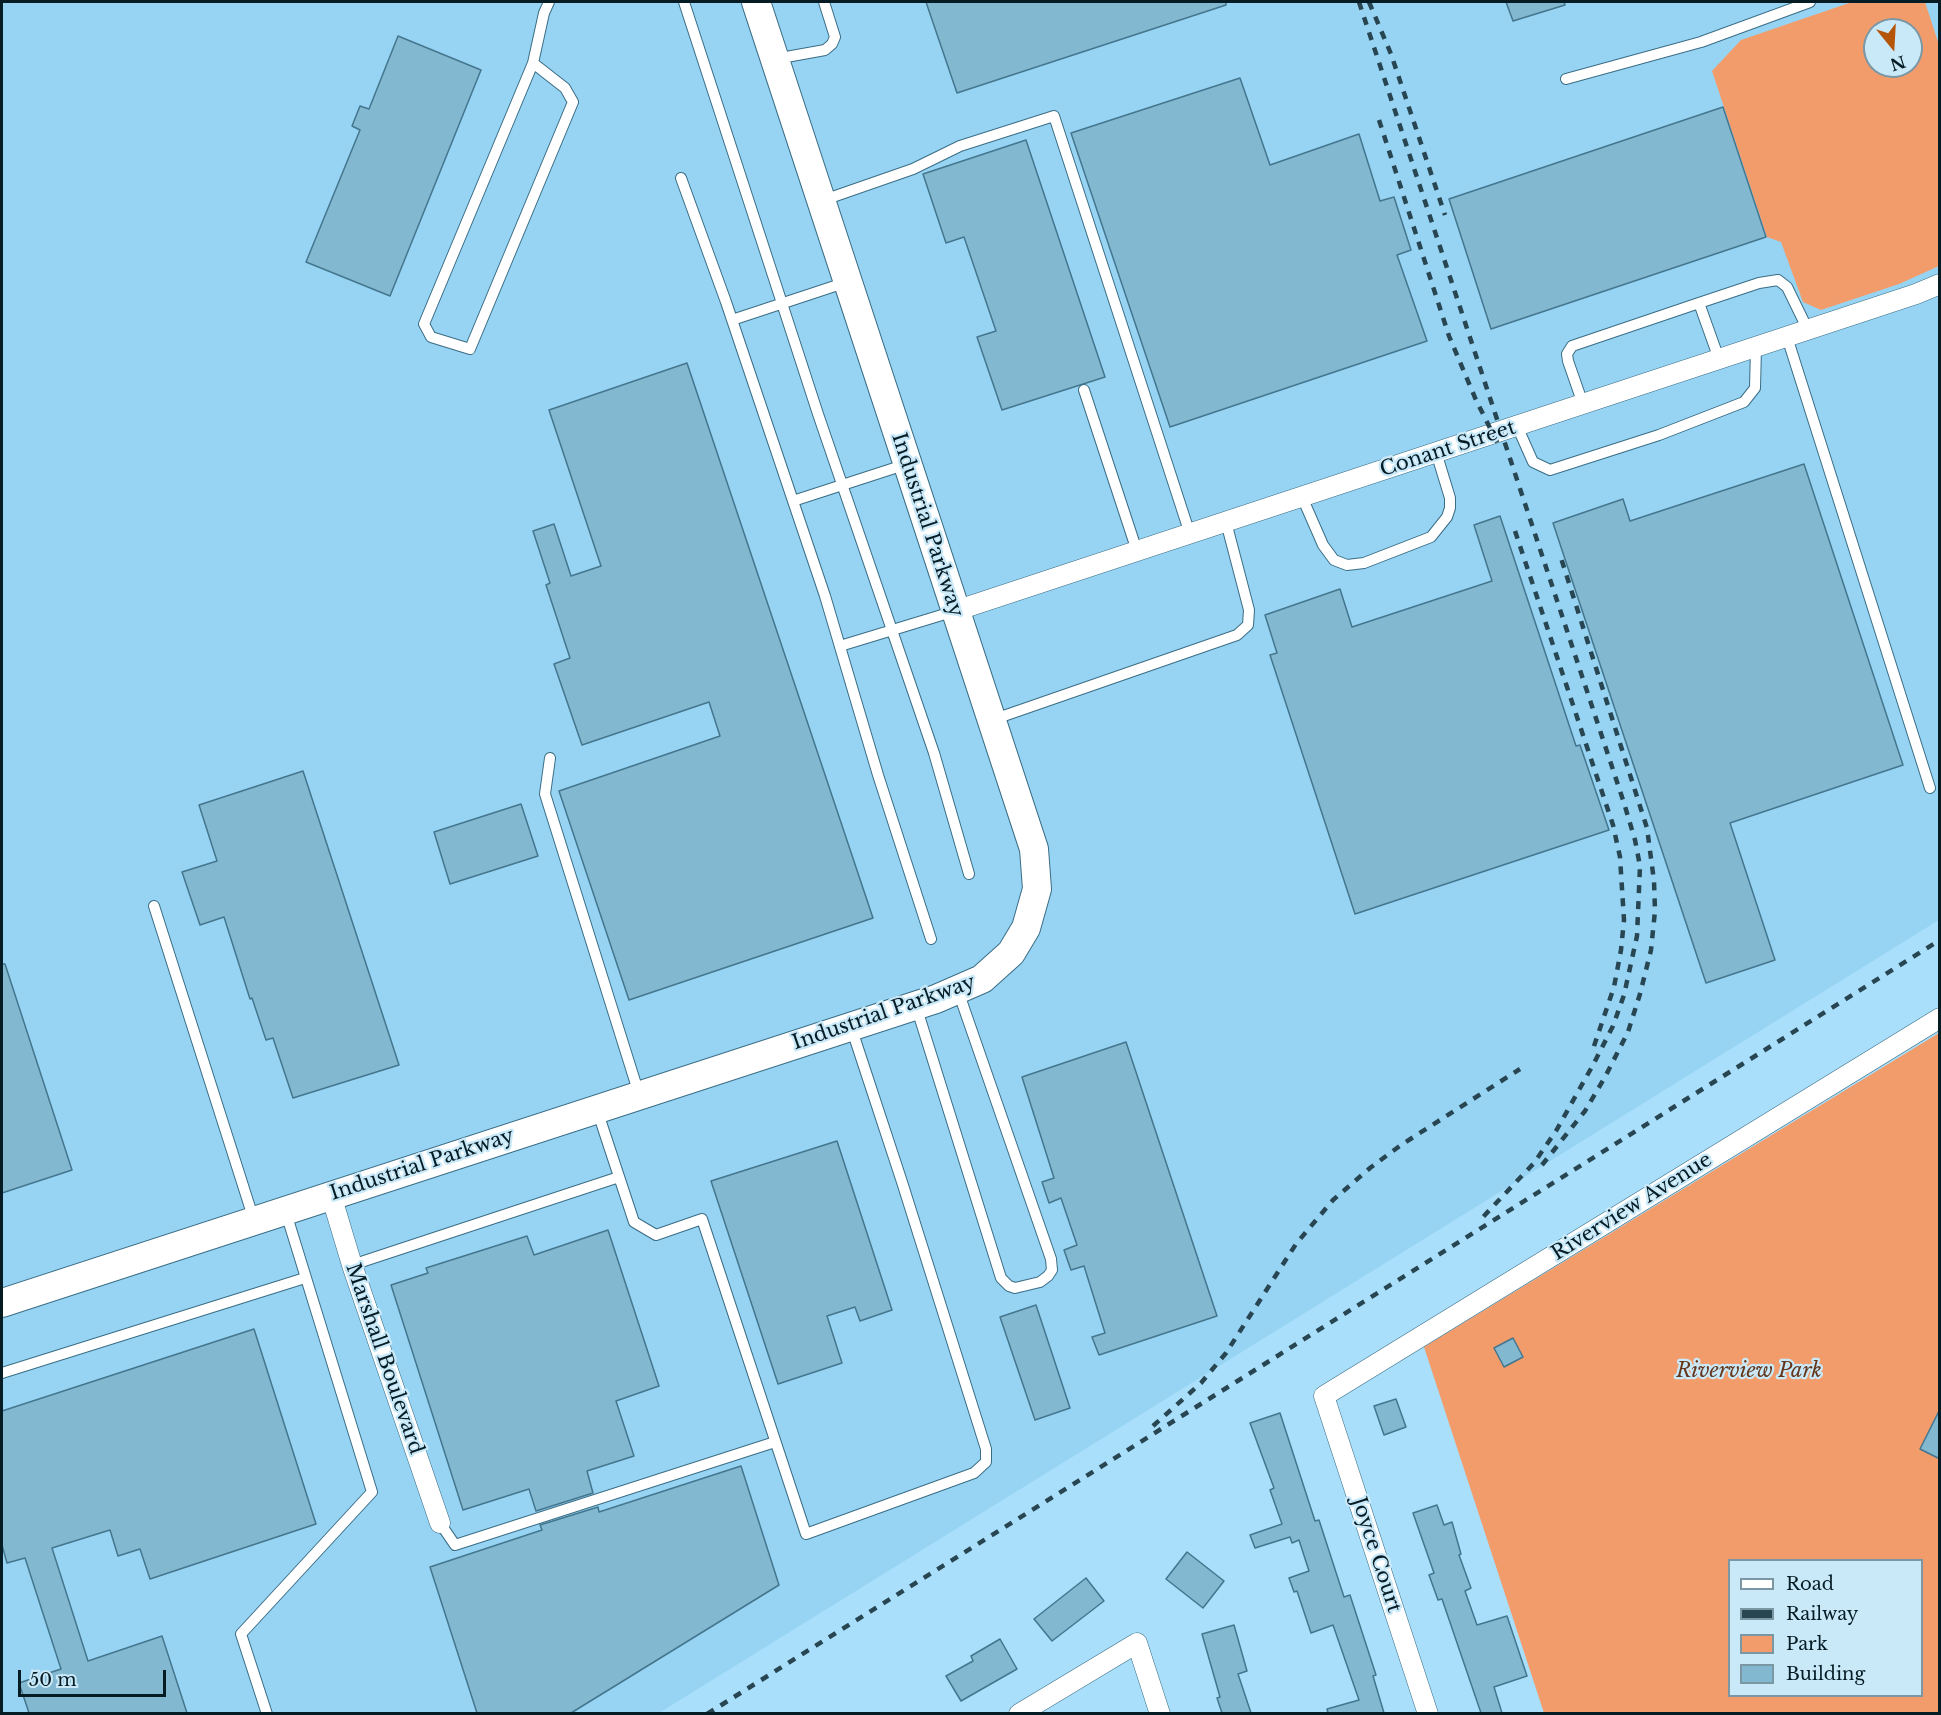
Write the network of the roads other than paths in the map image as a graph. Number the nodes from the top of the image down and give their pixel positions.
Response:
1 (549, 2) edge
2 (684, 2) edge
3 (756, 2) edge
4 (824, 2) edge
5 (1810, 2) edge
6 (774, 59) junction
7 (533, 63) junction
8 (1566, 79) dead end
9 (681, 178) dead end
10 (821, 201) junction
11 (848, 282) junction
12 (1940, 284) edge
13 (1699, 303) junction
14 (782, 304) junction
15 (732, 320) junction
16 (1808, 330) junction
17 (1787, 337) junction
18 (1756, 347) junction
19 (1719, 359) junction
20 (1084, 390) dead end
21 (1583, 404) junction
22 (1517, 426) junction
23 (1436, 452) junction
24 (907, 464) junction
25 (842, 486) junction
26 (1302, 497) junction
27 (793, 501) junction
28 (1226, 522) junction
29 (1190, 534) junction
30 (1137, 551) junction
31 (955, 611) junction
32 (891, 629) junction
33 (840, 646) junction
34 (992, 721) junction
35 (550, 758) dead end
36 (1930, 788) dead end
37 (969, 874) dead end
38 (154, 906) dead end
39 (931, 939) dead end
40 (958, 991) junction
41 (916, 1006) junction
42 (1940, 1018) edge
43 (851, 1027) junction
44 (639, 1095) junction
45 (596, 1109) junction
46 (619, 1177) junction
47 (331, 1195) junction
48 (285, 1210) junction
49 (254, 1220) junction
50 (352, 1265) junction
51 (305, 1278) junction
52 (2, 1303) edge
53 (2, 1373) edge
54 (1324, 1396) joint
55 (775, 1442) junction
56 (440, 1523) joint
57 (267, 1713) edge
58 (1019, 1713) edge
59 (1160, 1713) edge
60 (1428, 1713) edge

1 - 7 lane
2 - 14 lane
3 - 6 street, Industrial Parkway
4 - 6 lane
5 - 8 lane
6 - 10 street, Industrial Parkway
7 - 7 lane
9 - 15 lane
10 - 11 street, Industrial Parkway
10 - 29 lane
11 - 14 lane
11 - 24 street, Industrial Parkway
12 - 16 street, Conant Street
13 - 16 lane
13 - 19 lane
13 - 21 lane
14 - 15 lane
14 - 25 lane
15 - 27 lane
16 - 17 street, Conant Street
17 - 18 street, Conant Street
17 - 36 lane
18 - 19 street, Conant Street
18 - 22 lane
19 - 21 street, Conant Street
20 - 30 lane
21 - 22 street, Conant Street
22 - 23 street, Conant Street
23 - 26 street, Conant Street
23 - 26 lane
24 - 25 lane
24 - 31 street, Industrial Parkway
25 - 27 lane
25 - 32 lane
26 - 28 street, Conant Street
27 - 33 lane
28 - 29 street, Conant Street
28 - 34 lane
29 - 30 street, Conant Street
30 - 31 street, Conant Street
31 - 32 lane
31 - 34 street, Industrial Parkway
32 - 33 lane
32 - 37 lane
33 - 39 lane
34 - 40 street, Industrial Parkway
35 - 44 lane
38 - 49 lane
40 - 41 street, Industrial Parkway
40 - 41 lane
41 - 43 street, Industrial Parkway
42 - 54 street, Riverview Avenue
43 - 44 street, Industrial Parkway
43 - 55 lane
44 - 45 street, Industrial Parkway
45 - 46 lane
45 - 47 street, Industrial Parkway
46 - 50 lane
46 - 55 lane
47 - 48 street, Industrial Parkway
47 - 50 street, Marshall Boulevard
48 - 49 street, Industrial Parkway
48 - 51 lane
49 - 52 street, Industrial Parkway
50 - 56 street, Marshall Boulevard
51 - 53 lane
51 - 57 lane
54 - 60 street, Joyce Court
55 - 56 lane
58 - 59 street

